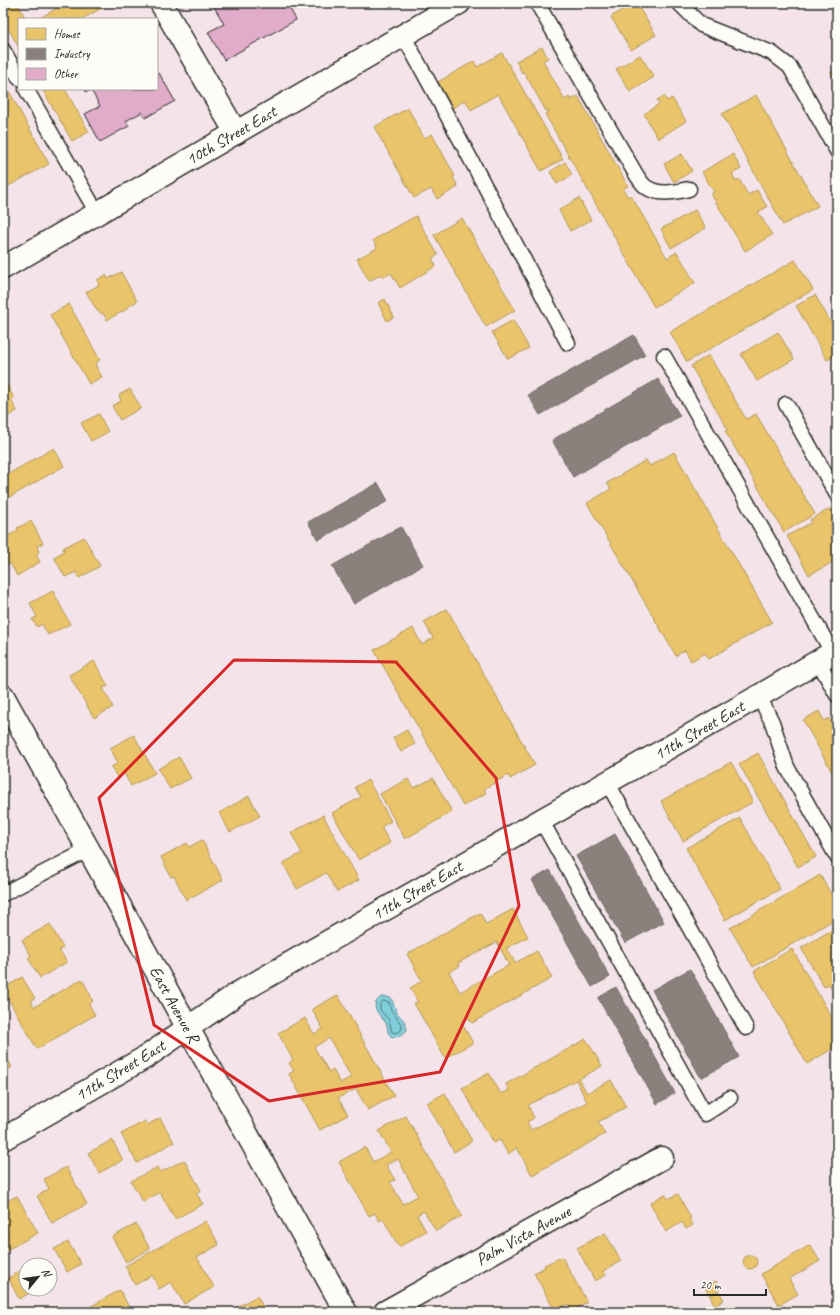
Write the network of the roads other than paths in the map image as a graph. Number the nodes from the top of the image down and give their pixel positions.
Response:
1 (161, 3) edge
2 (459, 3) edge
3 (536, 3) edge
4 (679, 3) edge
5 (403, 35) junction
6 (3, 50) edge
7 (18, 76) edge
8 (27, 90) edge
9 (236, 133) junction
10 (837, 151) edge
11 (689, 189) dead end
12 (97, 213) junction
13 (3, 268) edge
14 (568, 344) dead end
15 (664, 356) dead end
16 (786, 404) dead end
17 (837, 495) edge
18 (829, 654) edge
19 (837, 695) edge
20 (3, 696) edge
21 (759, 696) junction
22 (607, 782) junction
23 (541, 820) junction
24 (88, 850) junction
25 (837, 857) edge
26 (3, 894) edge
27 (188, 1027) junction
28 (746, 1028) dead end
29 (730, 1098) dead end
30 (3, 1139) edge
31 (662, 1158) dead end
32 (346, 1312) edge
33 (385, 1312) edge

1 - 9 street
2 - 5 street, 10th Street East
3 - 11 lane
4 - 10 lane
5 - 9 street, 10th Street East
5 - 14 lane
6 - 7 lane
8 - 12 lane
9 - 12 street, 10th Street East
12 - 13 street, 10th Street East
15 - 18 lane
16 - 17 lane
18 - 19 lane
18 - 21 street, 11th Street East
20 - 24 street, East Avenue R
21 - 22 street, 11th Street East
21 - 25 lane
22 - 23 street, 11th Street East
22 - 28 lane
23 - 27 street, 11th Street East
23 - 29 lane
24 - 26 lane
24 - 27 street, East Avenue R
27 - 30 street, 11th Street East
27 - 32 street, East Avenue R
31 - 33 street, Palm Vista Avenue

